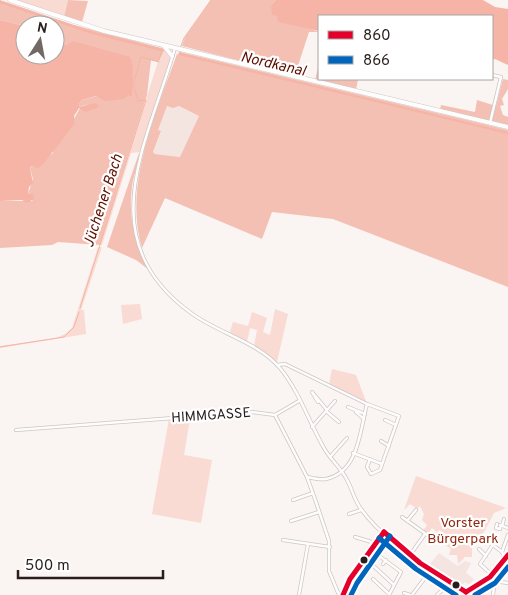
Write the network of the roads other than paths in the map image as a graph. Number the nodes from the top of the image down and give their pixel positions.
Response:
1 (10, 0) edge
2 (160, 44) junction
3 (177, 48) junction
4 (172, 56) junction
5 (493, 75) edge
6 (490, 123) junction
7 (508, 127) edge
8 (277, 365) junction
9 (299, 401) junction
10 (335, 401) dead end
11 (318, 402) dead end
12 (367, 404) junction
13 (327, 410) junction
14 (365, 414) junction
15 (275, 415) junction
16 (364, 419) junction
17 (385, 420) dead end
18 (339, 422) dead end
19 (396, 425) junction
20 (312, 427) junction
21 (16, 430) dead end
22 (347, 438) dead end
23 (382, 441) dead end
24 (389, 446) junction
25 (353, 453) junction
26 (330, 457) junction
27 (370, 459) junction
28 (382, 464) junction
29 (342, 472) junction
30 (307, 477) junction
31 (313, 493) junction
32 (293, 500) dead end
33 (362, 510) junction
34 (416, 510) dead end
35 (319, 512) junction
36 (349, 514) dead end
37 (402, 517) dead end
38 (504, 519) dead end
39 (291, 521) dead end
40 (407, 521) junction
41 (508, 528) edge
42 (384, 532) junction
43 (425, 533) junction
44 (508, 535) edge
45 (355, 537) dead end
46 (484, 538) dead end
47 (283, 540) dead end
48 (434, 542) dead end
49 (308, 544) junction
50 (492, 546) junction
51 (373, 547) junction
52 (330, 548) junction
53 (479, 549) dead end
54 (502, 552) junction
55 (410, 555) junction
56 (508, 555) edge
57 (486, 556) junction
58 (366, 559) junction
59 (505, 559) junction
60 (386, 560) junction
61 (383, 564) dead end
62 (431, 570) junction
63 (493, 575) junction
64 (373, 579) dead end
65 (451, 582) junction
66 (508, 583) edge
67 (394, 585) junction
68 (494, 587) dead end
69 (466, 592) junction
70 (404, 593) dead end
71 (338, 594) edge
72 (344, 594) edge
73 (299, 595) edge
74 (389, 595) edge
75 (411, 595) edge
76 (437, 595) edge
77 (470, 595) edge
78 (493, 595) edge

1 - 2 main road
2 - 3 main road
2 - 4 main road
3 - 4 street
3 - 6 main road
4 - 8 street
5 - 6 street
6 - 7 main road
8 - 9 street
8 - 12 street
9 - 15 street
9 - 20 street
10 - 13 street
11 - 13 street
12 - 14 street
12 - 19 street
13 - 18 street
13 - 20 street
14 - 16 street
14 - 16 street
15 - 21 street, HIMMGASSE
15 - 30 street
16 - 25 street
17 - 19 street
19 - 24 street
20 - 26 street
22 - 26 street
23 - 24 street
24 - 28 street
25 - 27 street
25 - 29 street
26 - 29 street
27 - 28 street
27 - 28 street
29 - 30 street
29 - 33 street
30 - 31 street
31 - 32 street
31 - 35 street
33 - 36 street
33 - 42 street
34 - 40 street
35 - 39 street
35 - 52 street
37 - 40 street
38 - 41 street
40 - 43 street
42 - 51 street
42 - 55 street
43 - 48 street
43 - 55 street
44 - 54 street
45 - 51 street
46 - 50 street
47 - 49 street
49 - 52 street
49 - 73 street
50 - 54 street
50 - 57 street
51 - 58 street
51 - 60 street
52 - 71 street
53 - 57 street
54 - 59 street
55 - 62 street
56 - 59 street
57 - 63 street
58 - 67 street
58 - 72 street
59 - 63 street
60 - 61 street
60 - 67 street
62 - 65 street
62 - 75 street
63 - 66 street
63 - 69 street
64 - 74 street
65 - 69 street
65 - 76 street
67 - 74 street
68 - 78 street
69 - 77 street
70 - 75 street
71 - 72 street

